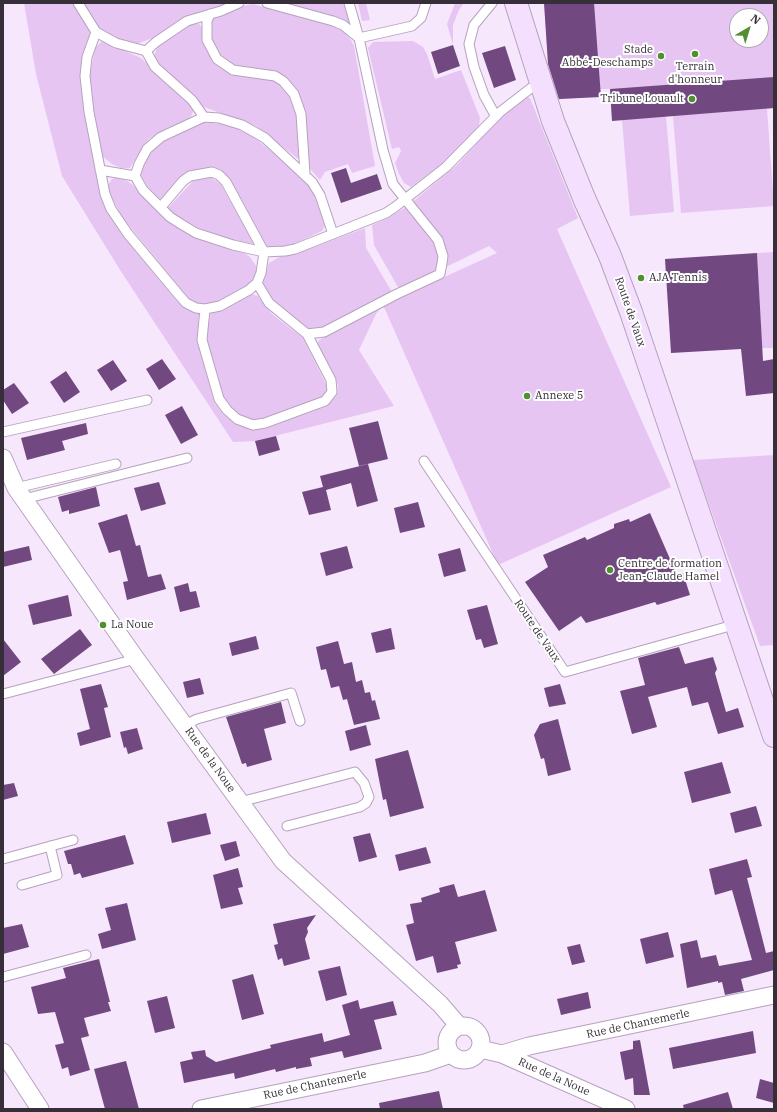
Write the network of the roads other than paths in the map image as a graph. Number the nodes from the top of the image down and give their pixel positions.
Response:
1 (78, 3) edge
2 (239, 3) edge
3 (267, 3) edge
4 (349, 3) edge
5 (426, 3) edge
6 (492, 3) edge
7 (516, 3) edge
8 (210, 14) junction
9 (96, 32) junction
10 (359, 38) junction
11 (146, 52) junction
12 (542, 86) junction
13 (495, 115) junction
14 (204, 117) junction
15 (100, 170) junction
16 (305, 174) junction
17 (135, 176) junction
18 (404, 200) junction
19 (161, 207) junction
20 (333, 234) junction
21 (264, 252) junction
22 (257, 283) junction
23 (204, 309) junction
24 (307, 334) junction
25 (147, 400) dead end
26 (3, 432) edge
27 (3, 458) edge
28 (187, 458) dead end
29 (424, 461) dead end
30 (116, 464) dead end
31 (20, 494) junction
32 (737, 624) junction
33 (136, 659) junction
34 (3, 694) edge
35 (300, 721) dead end
36 (185, 725) junction
37 (774, 736) edge
38 (240, 802) junction
39 (287, 826) dead end
40 (73, 840) dead end
41 (50, 846) junction
42 (3, 859) edge
43 (22, 885) dead end
44 (86, 955) dead end
45 (3, 977) edge
46 (774, 995) edge
47 (459, 1026) junction
48 (480, 1049) junction
49 (3, 1052) edge
50 (451, 1054) junction
51 (502, 1054) junction
52 (210, 1108) edge
53 (40, 1109) edge
54 (626, 1109) edge

1 - 9 lane
2 - 8 lane
3 - 10 lane
4 - 10 lane
5 - 10 lane
6 - 13 lane
7 - 12 street, Route de Vaux
8 - 11 lane
8 - 16 lane
9 - 11 lane
9 - 15 lane
10 - 18 lane
11 - 14 lane
12 - 13 lane
12 - 32 street, Route de Vaux
13 - 18 lane
14 - 16 lane
14 - 17 lane
15 - 17 lane
15 - 23 lane
16 - 20 lane
17 - 19 lane
18 - 20 lane
18 - 24 lane
19 - 21 lane
19 - 21 lane
20 - 21 lane
21 - 22 lane
22 - 23 lane
22 - 24 lane
23 - 24 lane
25 - 26 lane
27 - 31 street, Rue de la Noue
28 - 31 lane
29 - 32 lane, Route de Vaux
30 - 31 lane
31 - 33 street, Rue de la Noue
32 - 37 street, Route de Vaux
33 - 34 lane
33 - 36 street, Rue de la Noue
35 - 36 lane
36 - 38 street, Rue de la Noue
38 - 39 lane
38 - 47 street, Rue de la Noue
40 - 41 lane
41 - 42 lane
41 - 43 lane
44 - 45 lane
46 - 51 street, Rue de Chantemerle
47 - 48 street
47 - 50 street
48 - 50 street
48 - 51 street, Rue de la Noue
49 - 53 street
50 - 52 street, Rue de Chantemerle
51 - 54 street, Rue de la Noue

